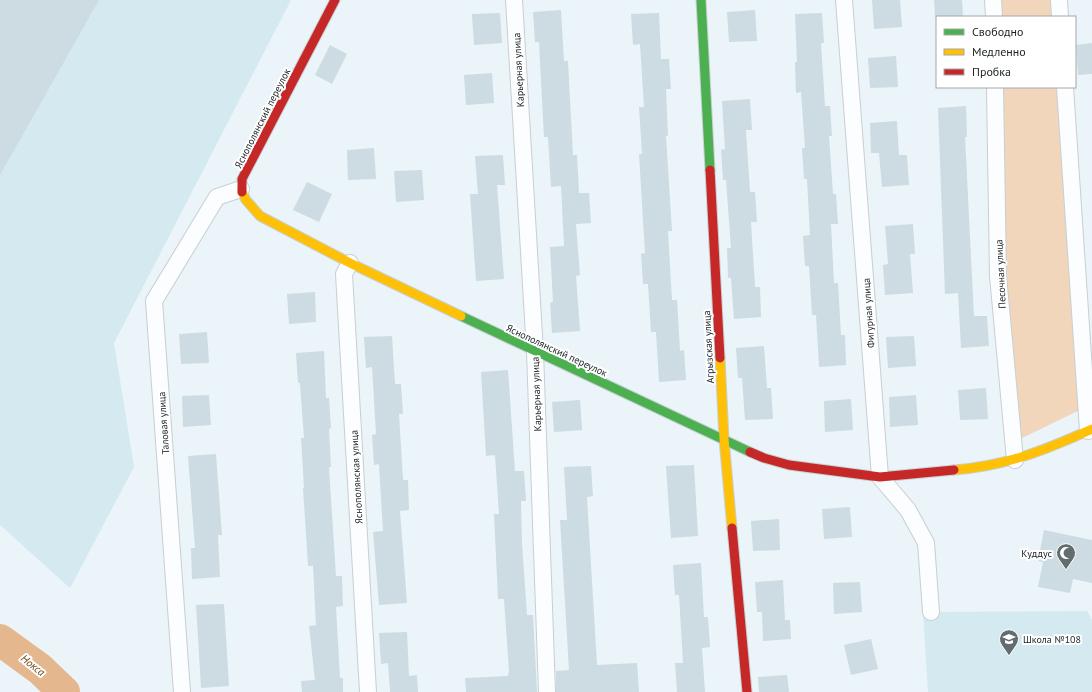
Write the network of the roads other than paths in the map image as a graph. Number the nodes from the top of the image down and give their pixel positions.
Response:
1 (335, 0) edge
2 (514, 0) edge
3 (701, 0) edge
4 (844, 0) edge
5 (993, 0) edge
6 (1059, 0) edge
7 (994, 16) edge
8 (1060, 16) edge
9 (995, 88) edge
10 (1065, 88) edge
11 (241, 189) junction
12 (350, 263) junction
13 (535, 352) junction
14 (1090, 430) edge
15 (724, 439) junction
16 (1015, 460) junction
17 (880, 477) junction
18 (931, 612) dead end
19 (182, 692) edge
20 (368, 692) edge
21 (547, 692) edge
22 (747, 692) edge

1 - 11 street, Яснополянский переулок
2 - 13 street, Карьерная улица
3 - 15 street, Агрызская улица
4 - 17 street, Фигурная улица
5 - 7 street
6 - 8 street
9 - 16 street, Песочная улица
10 - 14 street
11 - 12 street, Яснополянский переулок
11 - 19 street, Таловая улица
12 - 13 street, Яснополянский переулок
12 - 20 street, Яснополянская улица
13 - 15 street, Яснополянский переулок
13 - 21 street, Карьерная улица
14 - 16 street, Яснополянский переулок
15 - 17 street, Яснополянский переулок
15 - 22 street, Агрызская улица
16 - 17 street, Яснополянский переулок
17 - 18 street

